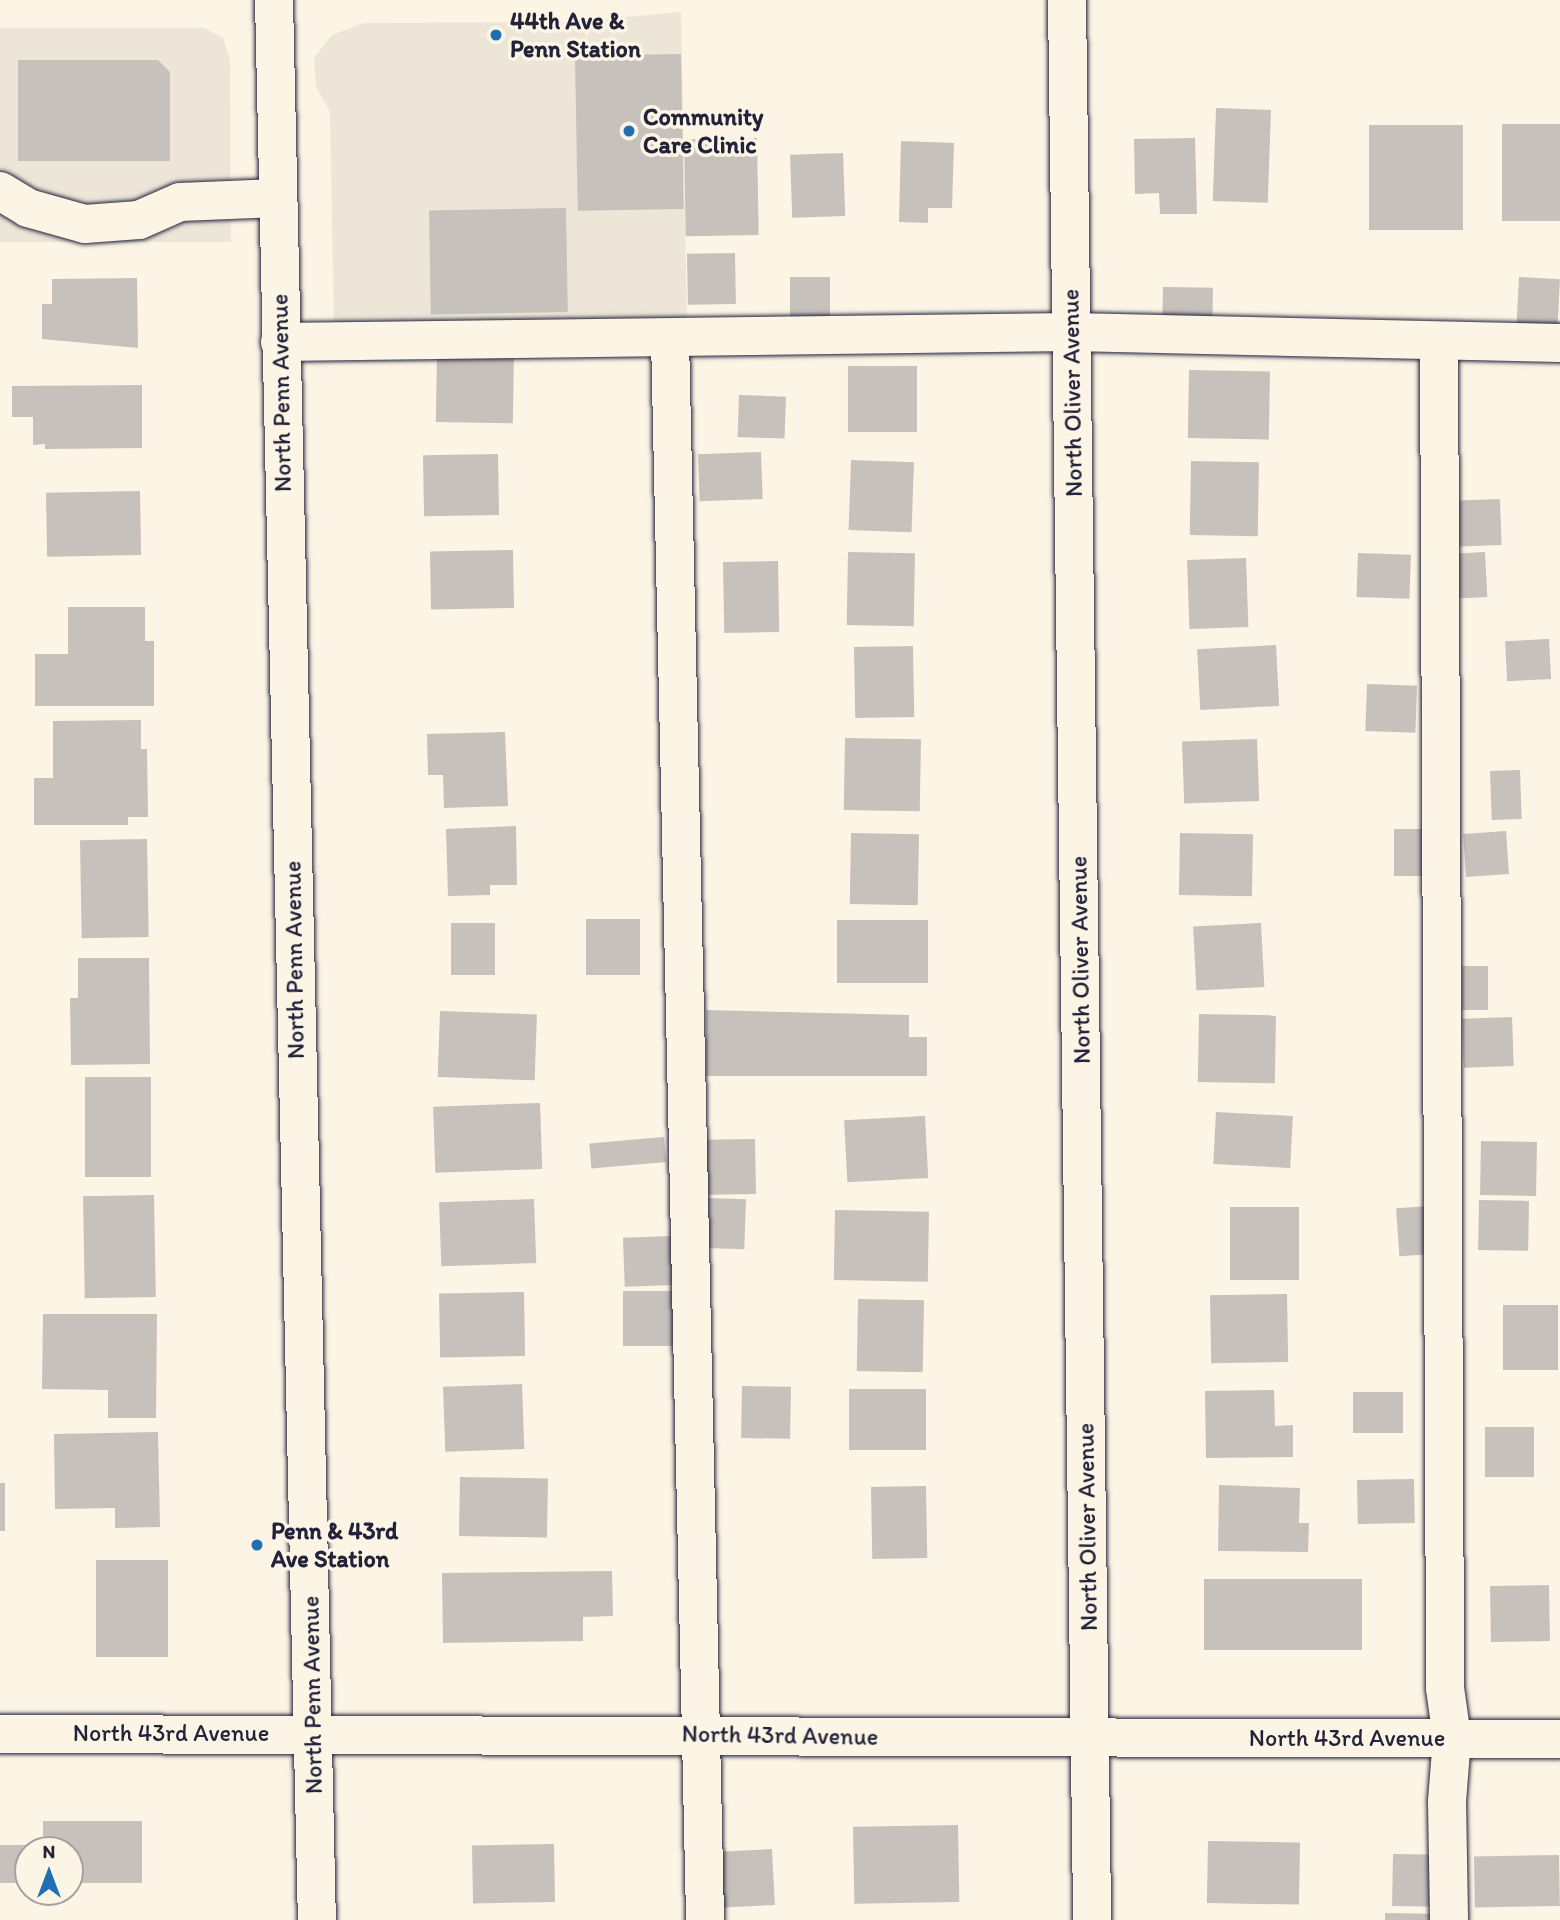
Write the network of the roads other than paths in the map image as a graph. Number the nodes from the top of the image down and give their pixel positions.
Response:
1 (274, 0) edge
2 (1067, 0) edge
3 (0, 191) edge
4 (278, 198) junction
5 (1072, 332) junction
6 (670, 338) junction
7 (279, 342) junction
8 (1439, 342) junction
9 (1560, 343) edge
10 (314, 1732) junction
11 (0, 1734) edge
12 (704, 1734) junction
13 (1089, 1737) junction
14 (1452, 1738) junction
15 (1560, 1739) edge
16 (317, 1920) edge
17 (705, 1920) edge
18 (1092, 1920) edge
19 (1449, 1920) edge

1 - 4 street, North Penn Avenue
2 - 5 street, North Oliver Avenue
3 - 4 street
4 - 7 street, North Penn Avenue
5 - 6 street
5 - 8 street
5 - 13 street, North Oliver Avenue
6 - 7 street
6 - 12 street
7 - 10 street, North Penn Avenue
8 - 9 street
8 - 14 street
10 - 11 street, North 43rd Avenue
10 - 12 street, North 43rd Avenue
10 - 16 street, North Penn Avenue
12 - 13 street, North 43rd Avenue
12 - 17 street
13 - 14 street, North 43rd Avenue
13 - 18 street, North Oliver Avenue
14 - 15 street, North 43rd Avenue
14 - 19 street

